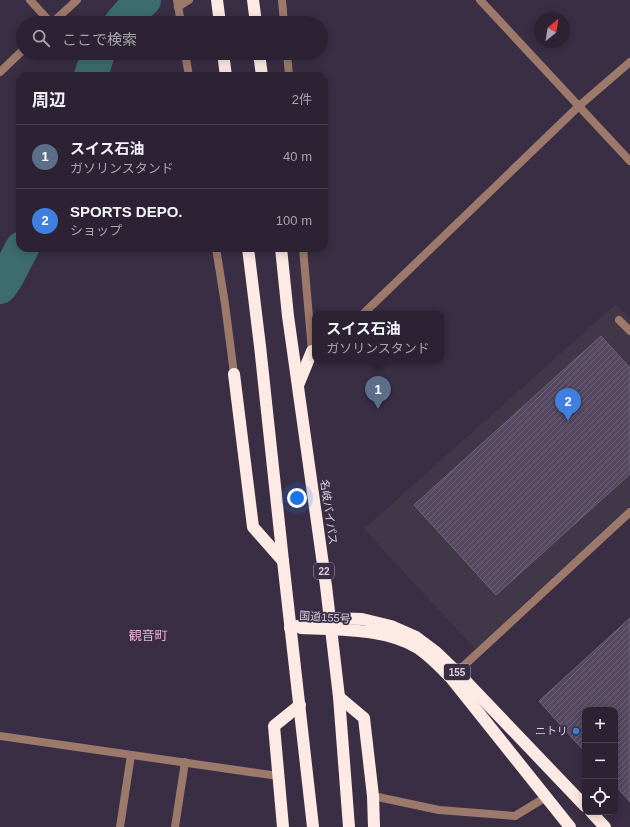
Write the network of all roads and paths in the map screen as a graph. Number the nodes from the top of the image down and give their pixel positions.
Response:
1 (30, 0) edge
2 (77, 0) edge
3 (189, 0) edge
4 (217, 0) edge
5 (253, 0) edge
6 (282, 0) edge
7 (480, 0) edge
8 (178, 4) edge
9 (45, 16) edge
10 (60, 16) edge
11 (180, 16) edge
12 (219, 16) edge
13 (255, 16) edge
14 (283, 16) edge
15 (16, 57) edge
16 (186, 60) edge
17 (224, 60) edge
18 (260, 60) edge
19 (288, 60) edge
20 (630, 62) edge
21 (0, 72) edge
22 (188, 72) edge
23 (225, 72) edge
24 (261, 72) edge
25 (289, 72) edge
26 (579, 106) junction
27 (630, 161) edge
28 (217, 252) edge
29 (248, 252) edge
30 (281, 252) edge
31 (304, 252) edge
32 (366, 311) edge
33 (619, 320) dead end
34 (312, 330) edge
35 (630, 331) edge
36 (312, 354) edge
37 (234, 374) joint
38 (298, 384) junction
39 (630, 512) edge
40 (282, 561) junction
41 (329, 618) junction
42 (290, 628) junction
43 (331, 630) junction
44 (457, 672) junction
45 (339, 697) junction
46 (300, 705) junction
47 (0, 736) edge
48 (131, 754) junction
49 (185, 762) junction
50 (278, 776) junction
51 (373, 796) junction
52 (546, 797) junction
53 (582, 803) edge
54 (594, 815) edge
55 (120, 827) edge
56 (175, 827) edge
57 (283, 827) edge
58 (313, 827) edge
59 (349, 827) edge
60 (374, 827) edge
61 (570, 827) edge
62 (605, 827) edge

1 - 9 street
2 - 10 street
3 - 8 street
4 - 12 highway
5 - 13 highway
6 - 14 street
7 - 26 street
8 - 11 street
15 - 21 street
16 - 22 street
17 - 23 highway
18 - 24 highway
19 - 25 street
20 - 26 street
26 - 27 street
26 - 32 street
28 - 37 street
29 - 40 highway
30 - 38 highway, 名岐バイパス / 22
31 - 34 street
33 - 35 street
36 - 38 highway
37 - 40 highway
38 - 41 highway, 名岐バイパス / 22
39 - 44 street
40 - 42 highway
41 - 42 highway, 国道155号 / 155
41 - 43 highway, 名岐バイパス / 22
41 - 44 highway, 国道155号 / 155
42 - 43 highway, 国道155号 / 155
42 - 46 highway
43 - 45 highway, 名岐バイパス / 22
43 - 52 highway, 国道155号 / 155
44 - 53 highway, 国道155号 / 155
45 - 51 highway
45 - 59 highway, 名岐バイパス / 22
46 - 50 highway
46 - 58 highway
47 - 48 street
48 - 49 street
48 - 55 street
49 - 50 street
49 - 56 street
50 - 57 highway
51 - 52 street
51 - 60 highway
52 - 61 highway, 国道155号 / 155
54 - 62 highway

